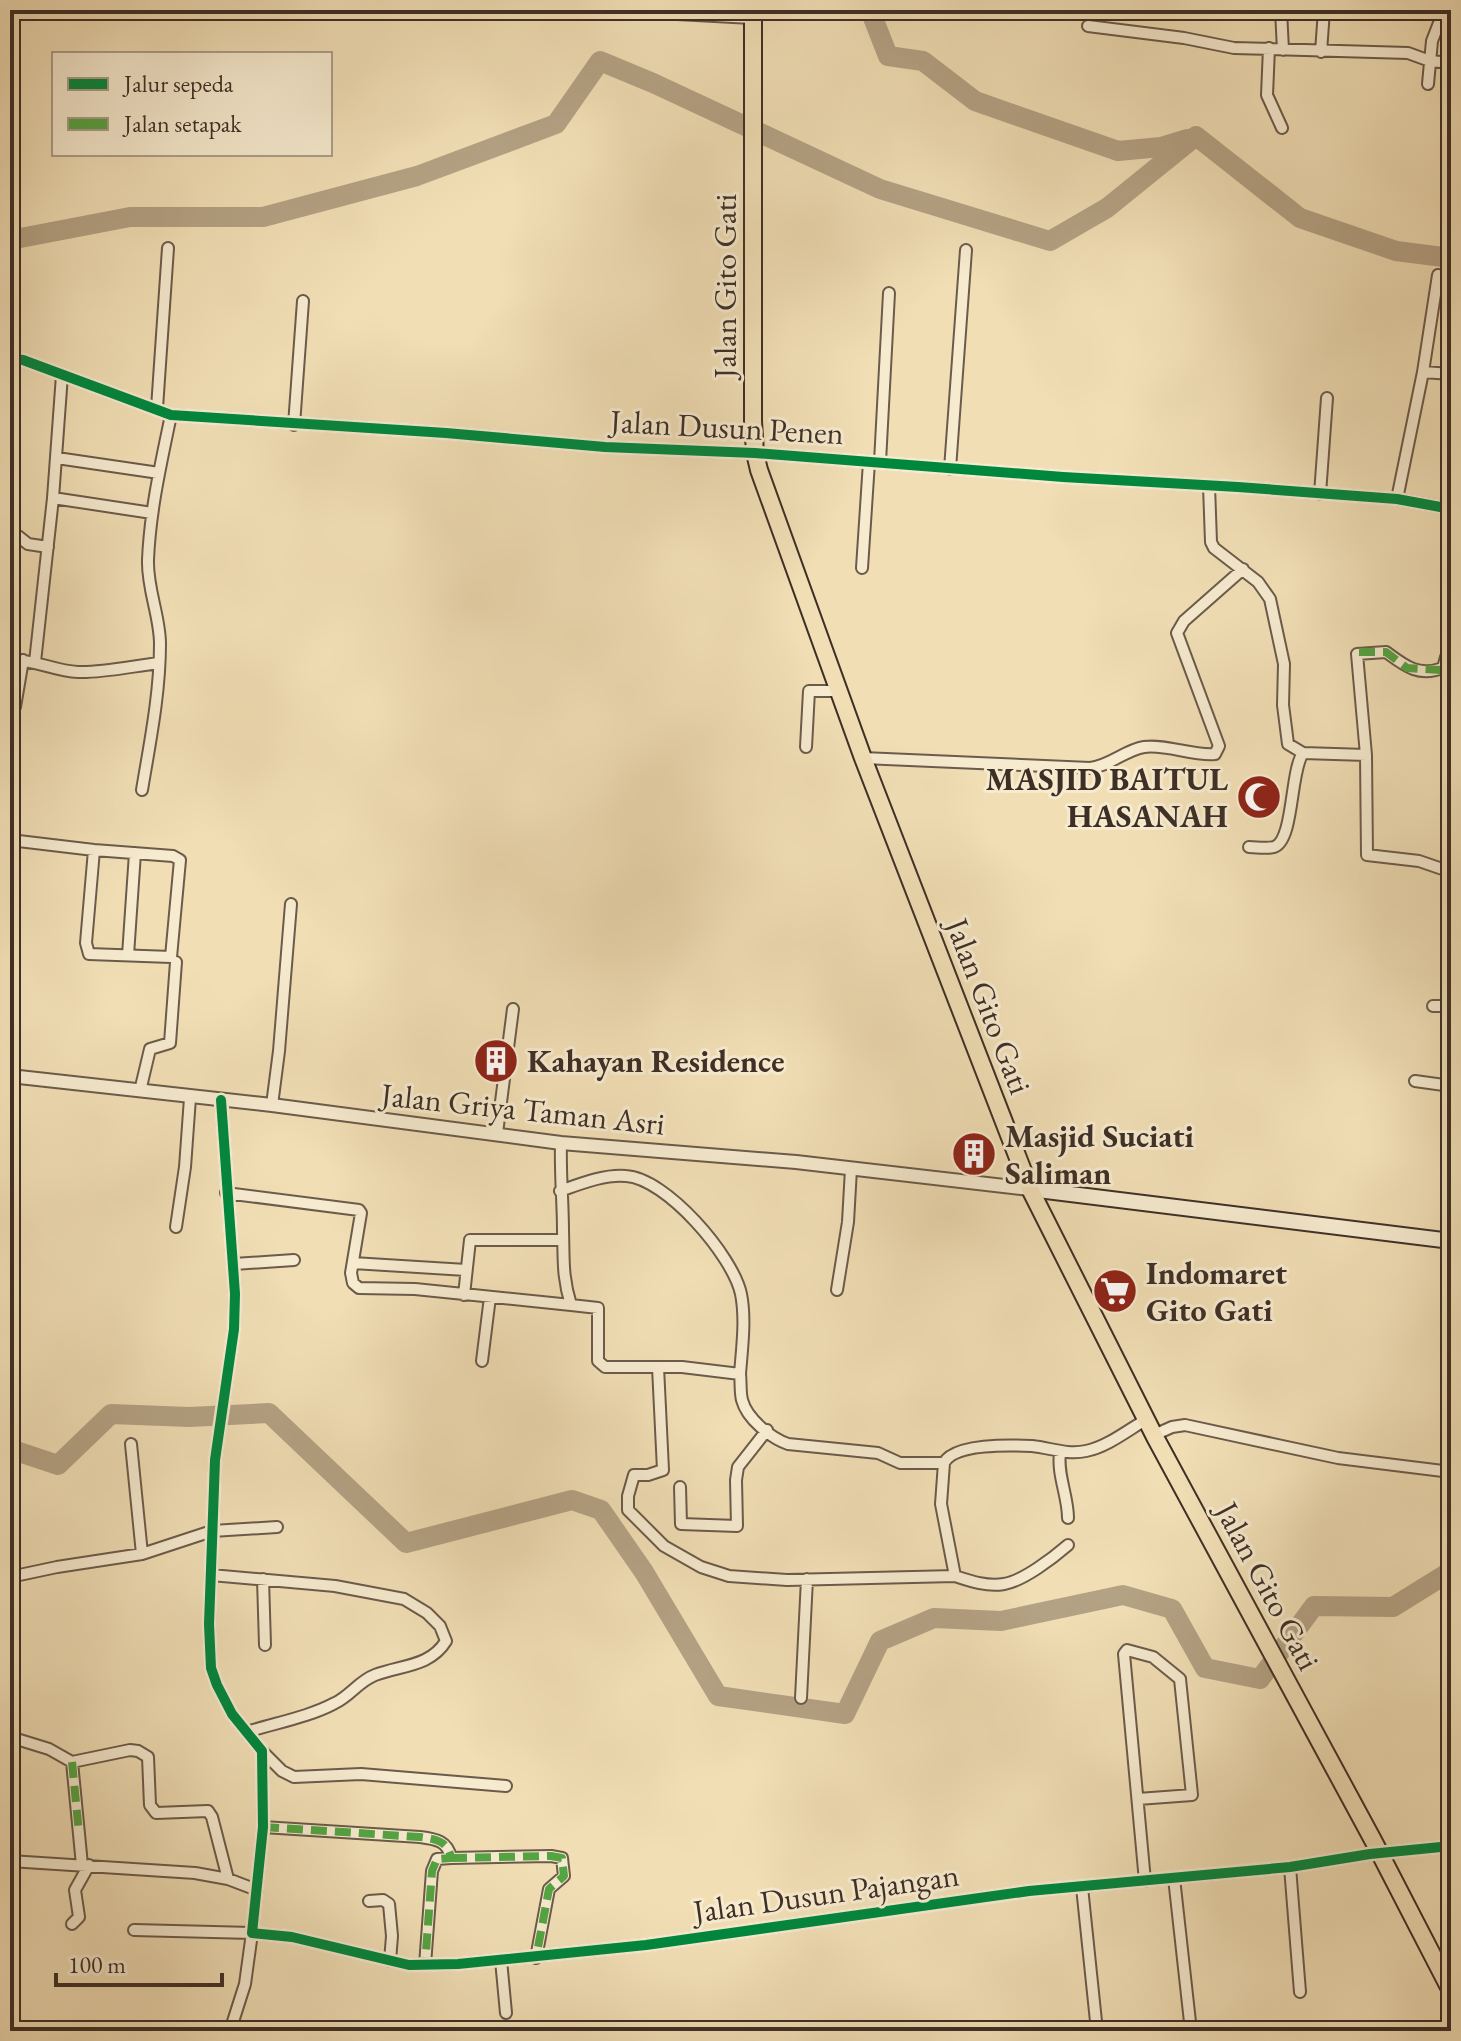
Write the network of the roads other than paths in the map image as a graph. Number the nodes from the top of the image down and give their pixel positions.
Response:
1 (602, 10) edge
2 (1281, 10) edge
3 (1324, 10) edge
4 (1444, 10) edge
5 (752, 14) edge
6 (1088, 26) dead end
7 (1269, 48) junction
8 (1283, 50) junction
9 (1321, 52) junction
10 (1430, 61) junction
11 (1451, 63) edge
12 (1428, 84) dead end
13 (1282, 128) dead end
14 (168, 248) dead end
15 (966, 250) dead end
16 (1438, 275) dead end
17 (889, 293) dead end
18 (303, 301) dead end
19 (10, 358) edge
20 (1423, 372) junction
21 (1451, 374) edge
22 (62, 375) junction
23 (1327, 398) dead end
24 (157, 408) junction
25 (171, 415) junction
26 (294, 425) junction
27 (755, 453) junction
28 (57, 458) junction
29 (874, 462) junction
30 (950, 469) junction
31 (159, 473) junction
32 (1209, 486) junction
33 (1320, 494) junction
34 (53, 498) junction
35 (1397, 499) junction
36 (1451, 509) edge
37 (152, 513) junction
38 (10, 537) edge
39 (48, 547) junction
40 (862, 568) dead end
41 (1243, 569) junction
42 (1451, 656) edge
43 (10, 660) edge
44 (29, 661) junction
45 (159, 663) junction
46 (838, 691) junction
47 (15, 707) dead end
48 (806, 747) dead end
49 (1303, 753) junction
50 (1366, 755) junction
51 (863, 758) junction
52 (142, 790) dead end
53 (10, 840) edge
54 (1249, 847) dead end
55 (94, 850) junction
56 (135, 853) junction
57 (1451, 872) edge
58 (291, 904) dead end
59 (128, 955) junction
60 (176, 962) dead end
61 (1433, 1006) dead end
62 (1451, 1006) edge
63 (513, 1009) dead end
64 (10, 1076) edge
65 (1415, 1081) dead end
66 (1451, 1086) edge
67 (140, 1091) junction
68 (190, 1098) junction
69 (221, 1100) junction
70 (272, 1105) junction
71 (497, 1133) junction
72 (561, 1143) junction
73 (851, 1169) junction
74 (1030, 1189) junction
75 (560, 1191) junction
76 (226, 1193) junction
77 (176, 1227) dead end
78 (563, 1240) junction
79 (1451, 1241) edge
80 (294, 1260) dead end
81 (353, 1263) junction
82 (234, 1264) junction
83 (466, 1270) junction
84 (837, 1290) dead end
85 (464, 1295) junction
86 (490, 1297) junction
87 (571, 1305) junction
88 (482, 1361) dead end
89 (658, 1367) junction
90 (740, 1374) junction
91 (1147, 1419) junction
92 (767, 1430) junction
93 (1154, 1435) junction
94 (131, 1444) dead end
95 (1060, 1453) junction
96 (944, 1463) junction
97 (1451, 1472) edge
98 (680, 1487) dead end
99 (1068, 1518) dead end
100 (277, 1527) dead end
101 (212, 1531) junction
102 (1068, 1545) dead end
103 (142, 1554) junction
104 (211, 1575) junction
105 (955, 1576) junction
106 (10, 1577) edge
107 (263, 1579) junction
108 (807, 1579) junction
109 (265, 1645) dead end
110 (801, 1698) dead end
111 (247, 1732) junction
112 (10, 1737) edge
113 (262, 1751) junction
114 (72, 1762) junction
115 (506, 1786) dead end
116 (1138, 1799) junction
117 (263, 1827) junction
118 (1451, 1846) edge
119 (1380, 1853) junction
120 (451, 1858) junction
121 (10, 1861) edge
122 (85, 1865) junction
123 (1290, 1867) junction
124 (1174, 1878) junction
125 (228, 1879) junction
126 (1145, 1881) junction
127 (1082, 1887) junction
128 (257, 1890) junction
129 (369, 1901) dead end
130 (72, 1924) dead end
131 (134, 1930) dead end
132 (252, 1933) junction
133 (536, 1958) junction
134 (501, 1960) junction
135 (390, 1961) junction
136 (425, 1965) junction
137 (1451, 1991) edge
138 (1300, 1992) dead end
139 (506, 2013) dead end
140 (230, 2031) edge
141 (1097, 2031) edge
142 (1191, 2031) edge

1 - 5 street
2 - 8 street
3 - 9 street
4 - 10 street
5 - 27 main road, Jalan Gito Gati
6 - 7 street
7 - 8 street
7 - 13 street
8 - 9 street
9 - 10 street
10 - 11 street
10 - 12 street
14 - 24 street
15 - 30 street
16 - 20 street
17 - 29 street
18 - 26 street
19 - 22 street, Jalan Dusun Penen
20 - 21 street
20 - 35 street
22 - 24 street, Jalan Dusun Penen
22 - 28 street
23 - 33 street
24 - 25 street, Jalan Dusun Penen
25 - 26 street, Jalan Dusun Penen
25 - 31 street
26 - 27 street, Jalan Dusun Penen
27 - 29 street, Jalan Dusun Penen
27 - 46 main road, Jalan Gito Gati
28 - 31 street
28 - 34 street
29 - 30 street, Jalan Dusun Penen
29 - 40 street
30 - 32 street, Jalan Dusun Penen
31 - 37 street
32 - 33 street, Jalan Dusun Penen
32 - 41 street
33 - 35 street, Jalan Dusun Penen
34 - 37 street
34 - 39 street
35 - 36 street, Jalan Dusun Penen
37 - 45 street
38 - 39 street
39 - 44 street
41 - 49 street
41 - 51 street
42 - 50 street
43 - 44 street
44 - 45 street
44 - 47 street
45 - 52 street
46 - 48 street
46 - 51 main road, Jalan Gito Gati
49 - 50 street
49 - 54 street
50 - 57 street
51 - 74 main road, Jalan Gito Gati
53 - 55 street
55 - 56 street
55 - 59 street
56 - 59 street
56 - 59 street
58 - 70 street
60 - 67 street
61 - 62 street
63 - 71 street
64 - 67 street, Jalan Griya Taman Asri
65 - 66 street
67 - 68 street, Jalan Griya Taman Asri
68 - 69 street, Jalan Griya Taman Asri
68 - 77 street
69 - 70 street, Jalan Griya Taman Asri
69 - 76 street
70 - 71 street, Jalan Griya Taman Asri
71 - 72 street, Jalan Griya Taman Asri
72 - 73 street, Jalan Griya Taman Asri
72 - 75 street
73 - 74 street, Jalan Griya Taman Asri
73 - 84 street
74 - 79 main road
74 - 91 main road, Jalan Gito Gati
75 - 78 street
75 - 90 street
76 - 81 street
76 - 82 street
78 - 83 street
78 - 87 street
80 - 82 street
81 - 83 street
81 - 85 street
82 - 101 street
83 - 85 street
85 - 86 street
86 - 87 street
86 - 88 street
87 - 89 street
89 - 90 street
89 - 108 street
90 - 92 street
91 - 93 main road, Jalan Gito Gati
91 - 95 street
92 - 96 street
92 - 98 street
93 - 97 street
93 - 119 main road, Jalan Gito Gati
94 - 103 street
95 - 96 street
95 - 99 street
96 - 105 street
100 - 101 street
101 - 103 street
101 - 104 street
102 - 105 street
103 - 106 street
104 - 107 street
104 - 111 street
105 - 108 street
107 - 109 street
107 - 111 street
108 - 110 street
111 - 113 street
112 - 114 street
113 - 115 street
113 - 117 street
114 - 122 street
114 - 125 street
116 - 116 street
116 - 126 street
117 - 120 street
117 - 128 street
118 - 119 street, Jalan Dusun Pajangan
119 - 123 street, Jalan Dusun Pajangan
119 - 137 main road, Jalan Gito Gati
120 - 133 street
120 - 136 street
121 - 122 street
122 - 125 street
122 - 130 street
123 - 124 street, Jalan Dusun Pajangan
123 - 138 street
124 - 126 street, Jalan Dusun Pajangan
124 - 142 street
125 - 128 street
126 - 127 street, Jalan Dusun Pajangan
127 - 133 street, Jalan Dusun Pajangan
127 - 141 street
128 - 132 street
129 - 135 street
131 - 132 street, Jalan Dusun Pajangan
132 - 135 street, Jalan Dusun Pajangan
132 - 140 street
133 - 134 street, Jalan Dusun Pajangan
134 - 136 street, Jalan Dusun Pajangan
134 - 139 street
135 - 136 street, Jalan Dusun Pajangan

